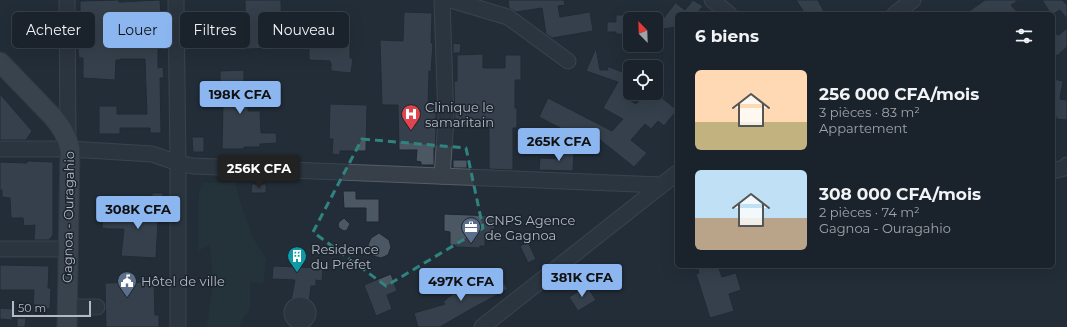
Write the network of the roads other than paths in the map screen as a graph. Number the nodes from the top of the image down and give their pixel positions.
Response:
1 (67, 0) edge
2 (176, 0) edge
3 (442, 0) edge
4 (451, 0) edge
5 (712, 0) edge
6 (914, 0) edge
7 (727, 12) edge
8 (898, 12) edge
9 (568, 61) dead end
10 (0, 62) edge
11 (69, 144) junction
12 (0, 149) edge
13 (178, 163) junction
14 (1067, 165) edge
15 (1055, 170) edge
16 (675, 174) edge
17 (442, 176) junction
18 (661, 185) junction
19 (68, 248) junction
20 (0, 249) edge
21 (67, 307) junction
22 (97, 307) dead end
23 (67, 327) edge
24 (178, 327) edge
25 (482, 327) edge

1 - 11 street
2 - 13 street
3 - 17 street
4 - 9 street
5 - 7 street
6 - 8 street
10 - 11 main road, Gagnoa - Ouragahio
11 - 12 street
11 - 13 street
11 - 19 main road, Gagnoa - Ouragahio
13 - 17 street
13 - 24 street
14 - 15 street
16 - 18 street
17 - 18 street
18 - 25 street
19 - 20 street
19 - 21 main road, Gagnoa - Ouragahio
21 - 22 street
21 - 23 main road, Gagnoa - Ouragahio

